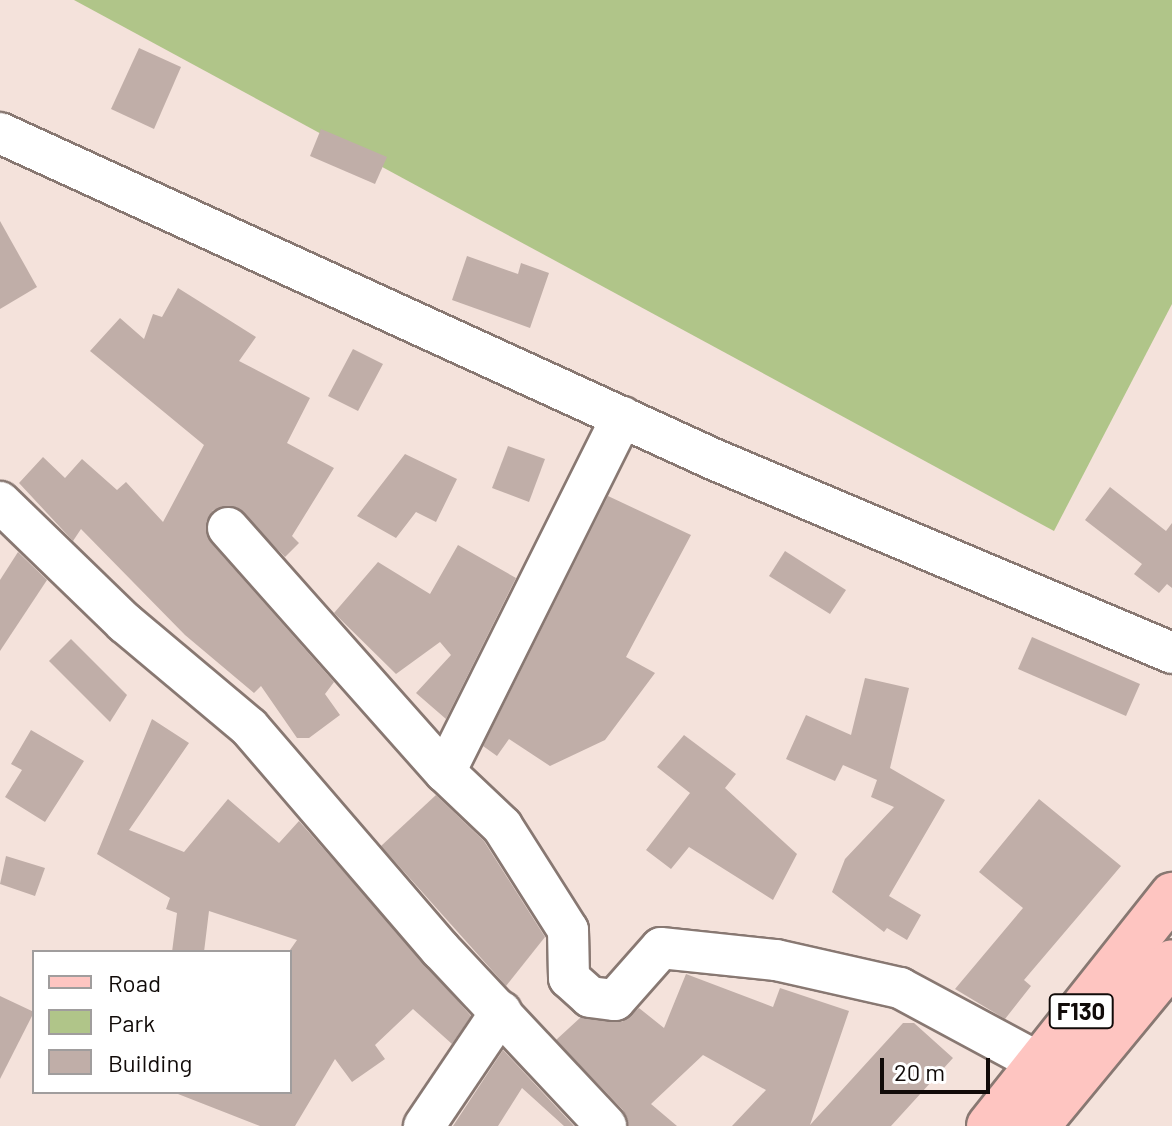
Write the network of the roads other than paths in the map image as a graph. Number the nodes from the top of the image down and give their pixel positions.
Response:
1 (0, 133) edge
2 (622, 417) junction
3 (0, 502) edge
4 (228, 528) dead end
5 (1172, 653) edge
6 (445, 772) junction
7 (1172, 895) edge
8 (1172, 962) edge
9 (501, 1012) junction
10 (1039, 1063) junction
11 (424, 1126) edge
12 (606, 1126) edge
13 (989, 1126) edge
14 (1037, 1126) edge

1 - 2 street
2 - 5 street
2 - 6 street
3 - 9 street
4 - 6 street
6 - 10 street
7 - 10 main road, F130
8 - 14 main road, F130
9 - 11 street
9 - 12 street
10 - 13 main road, F130

